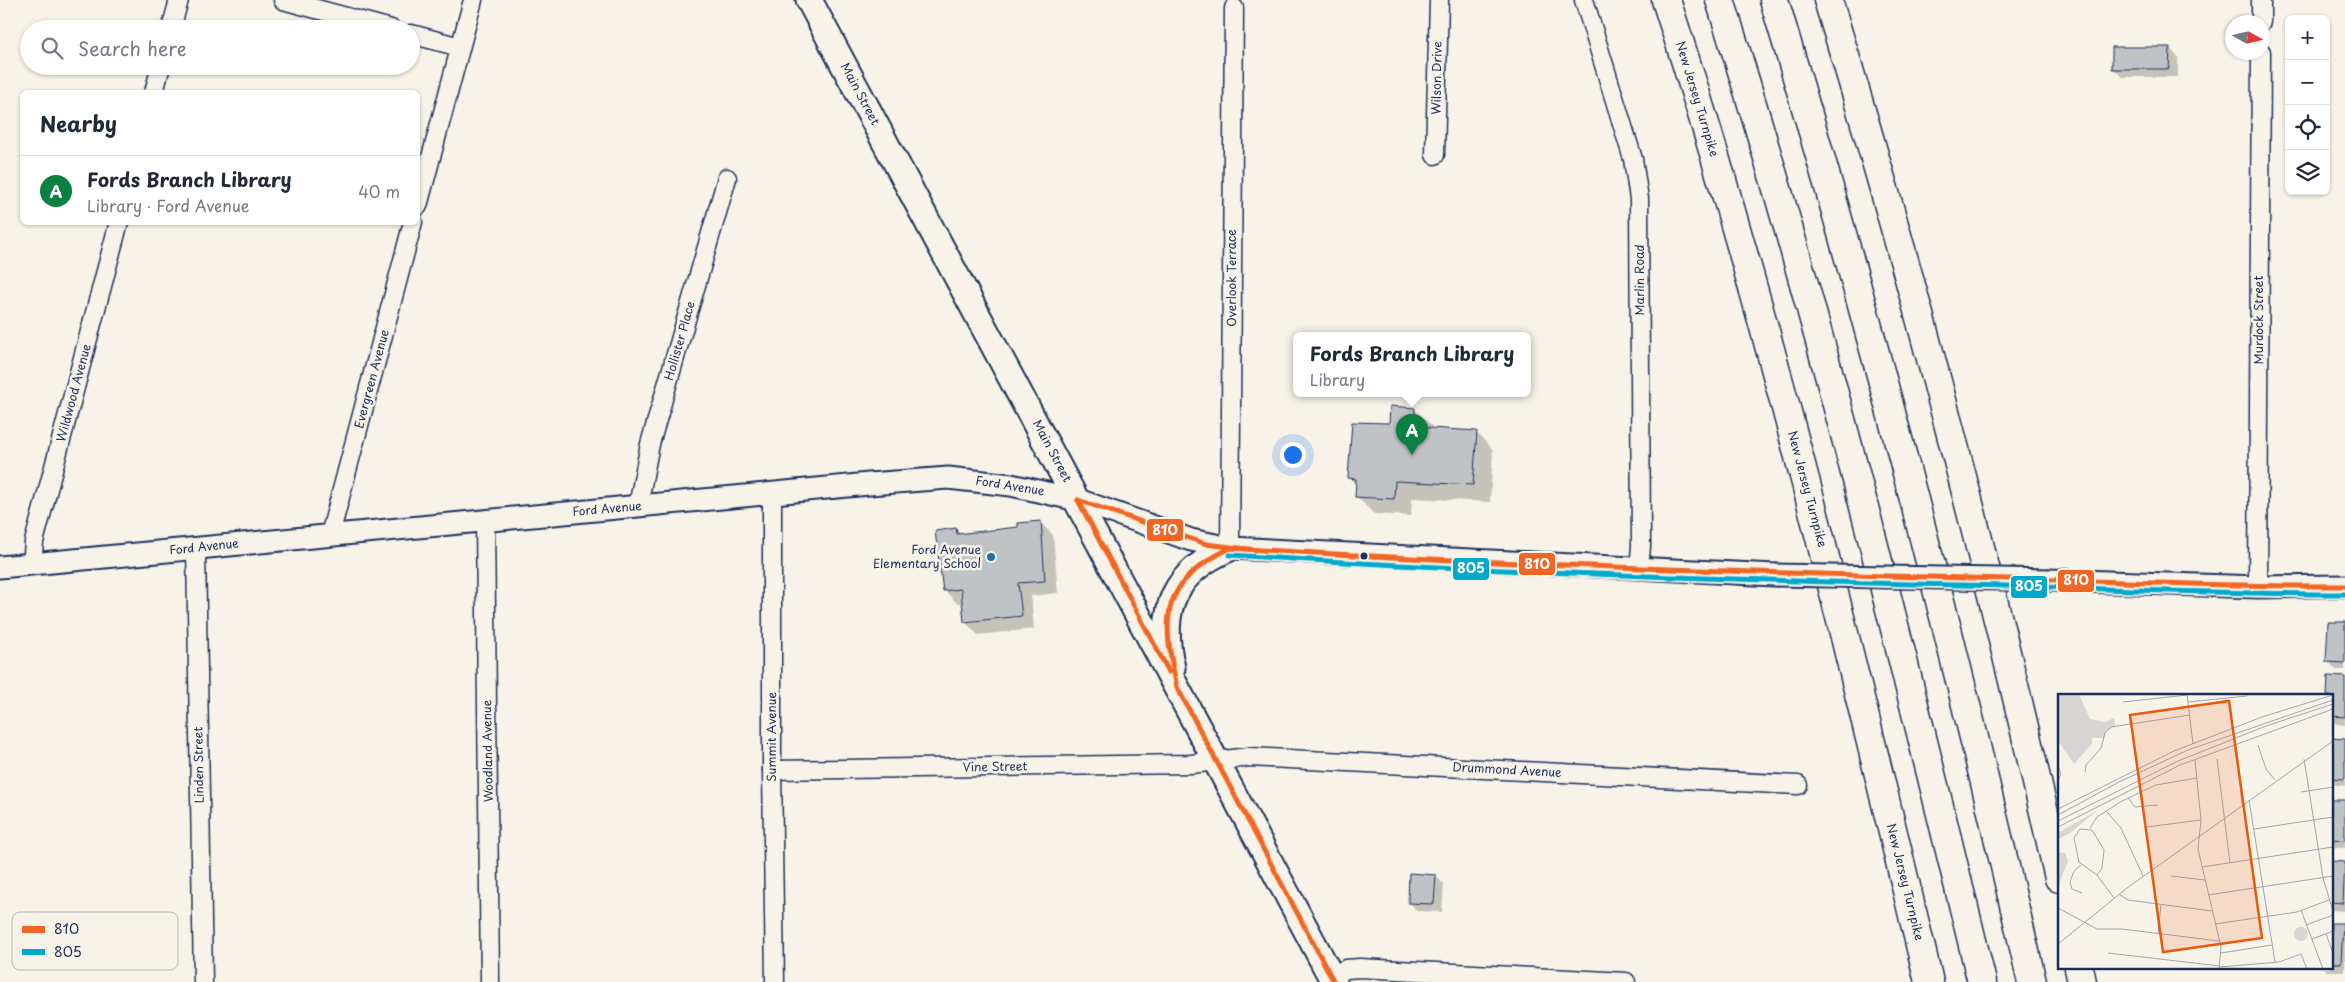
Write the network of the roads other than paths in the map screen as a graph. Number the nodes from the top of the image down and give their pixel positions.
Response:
1 (179, 0) edge
2 (282, 0) edge
3 (473, 0) edge
4 (810, 0) edge
5 (1439, 0) edge
6 (1584, 0) edge
7 (1666, 0) edge
8 (1720, 0) edge
9 (1774, 0) edge
10 (1828, 0) edge
11 (2261, 0) edge
12 (1234, 8) dead end
13 (2261, 15) edge
14 (173, 20) edge
15 (357, 20) edge
16 (420, 36) edge
17 (460, 47) junction
18 (2261, 60) edge
19 (159, 75) edge
20 (155, 90) edge
21 (1435, 156) dead end
22 (727, 178) dead end
23 (420, 198) edge
24 (118, 225) edge
25 (412, 225) edge
26 (772, 493) junction
27 (1078, 500) junction
28 (638, 506) junction
29 (485, 520) junction
30 (330, 535) junction
31 (196, 548) junction
32 (1230, 548) junction
33 (32, 564) junction
34 (0, 567) edge
35 (1639, 569) junction
36 (2345, 586) edge
37 (2258, 587) junction
38 (1176, 687) junction
39 (1216, 762) junction
40 (772, 770) junction
41 (1798, 785) dead end
42 (2058, 874) edge
43 (1333, 979) edge
44 (203, 982) edge
45 (490, 982) edge
46 (776, 982) edge
47 (1626, 982) edge
48 (1929, 982) edge
49 (1982, 982) edge
50 (2032, 982) edge

1 - 14 street
2 - 15 street
3 - 17 street
4 - 27 main road, Main Street
5 - 21 street, Wilson Drive
6 - 35 street, Marlin Road
7 - 48 highway, New Jersey Turnpike
8 - 49 highway
9 - 50 highway
10 - 42 highway
11 - 13 street
12 - 32 street, Overlook Terrace
16 - 17 street
17 - 23 street
18 - 37 street, Murdock Street
19 - 20 street
22 - 28 street, Hollister Place
24 - 33 street, Wildwood Avenue
25 - 30 street, Evergreen Avenue
26 - 27 street, Ford Avenue
26 - 28 street, Ford Avenue
26 - 40 street, Summit Avenue
27 - 32 street, Ford Avenue
27 - 38 main road, Main Street
28 - 29 street, Ford Avenue
29 - 30 street, Ford Avenue
29 - 45 street, Woodland Avenue
30 - 31 street, Ford Avenue
31 - 33 street, Ford Avenue
31 - 44 street, Linden Street
32 - 35 street, Ford Avenue
32 - 38 main road
33 - 34 street, Ford Avenue
35 - 37 street, Ford Avenue, bridge
36 - 37 street, Ford Avenue
38 - 39 main road, Main Street
39 - 40 street, Vine Street
39 - 41 street, Drummond Avenue
39 - 43 main road, Main Street
40 - 46 street, Summit Avenue
43 - 47 street

